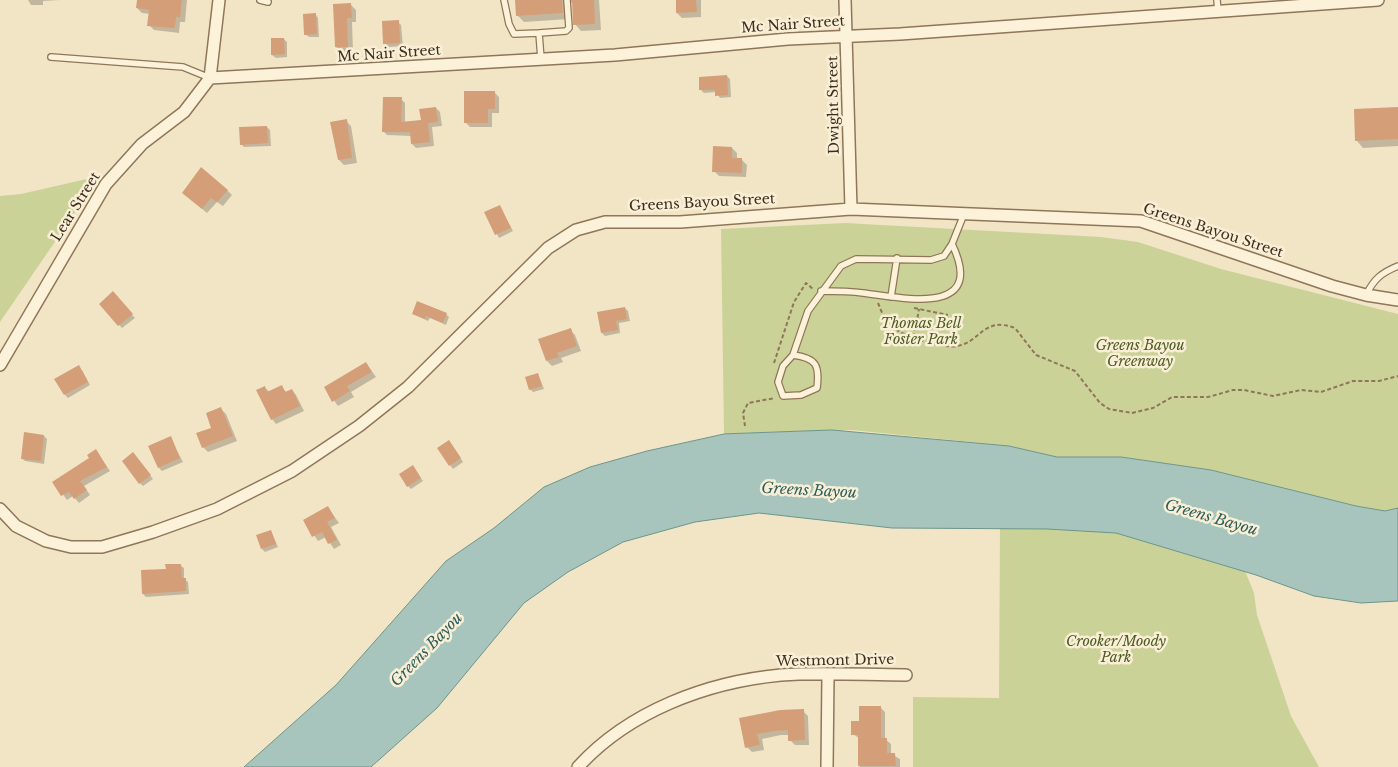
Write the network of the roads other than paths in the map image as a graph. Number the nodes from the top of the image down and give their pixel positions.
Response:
1 (219, 0) edge
2 (260, 0) edge
3 (504, 0) edge
4 (567, 0) edge
5 (845, 0) edge
6 (1378, 0) edge
7 (268, 2) dead end
8 (1319, 2) edge
9 (1256, 4) edge
10 (1218, 6) edge
11 (539, 32) junction
12 (847, 36) junction
13 (51, 57) dead end
14 (541, 60) junction
15 (210, 78) junction
16 (851, 209) junction
17 (964, 214) junction
18 (952, 244) junction
19 (897, 258) junction
20 (1398, 266) edge
21 (819, 291) junction
22 (1366, 295) junction
23 (891, 296) junction
24 (1398, 300) edge
25 (793, 355) junction
26 (0, 365) edge
27 (0, 509) edge
28 (828, 675) junction
29 (906, 675) dead end
30 (578, 767) edge
31 (827, 767) edge

1 - 15 street
2 - 7 lane
3 - 11 lane
4 - 11 lane
5 - 12 street, Dwight Street
6 - 8 street, Mc Nair Street
8 - 9 street, Mc Nair Street
9 - 10 street, Mc Nair Street
10 - 12 street, Mc Nair Street
11 - 14 lane
12 - 14 street, Mc Nair Street
12 - 16 street, Dwight Street
13 - 15 lane
14 - 15 street, Mc Nair Street
15 - 26 street, Lear Street
16 - 17 street, Greens Bayou Street
16 - 27 street, Greens Bayou Street
17 - 18 lane
17 - 22 street, Greens Bayou Street
18 - 19 lane
18 - 23 lane
19 - 21 lane
19 - 23 lane
20 - 22 lane
21 - 23 lane
21 - 25 lane
22 - 24 street, Greens Bayou Street
25 - 25 lane
28 - 29 street, Westmont Drive
28 - 30 street, Westmont Drive
28 - 31 street

